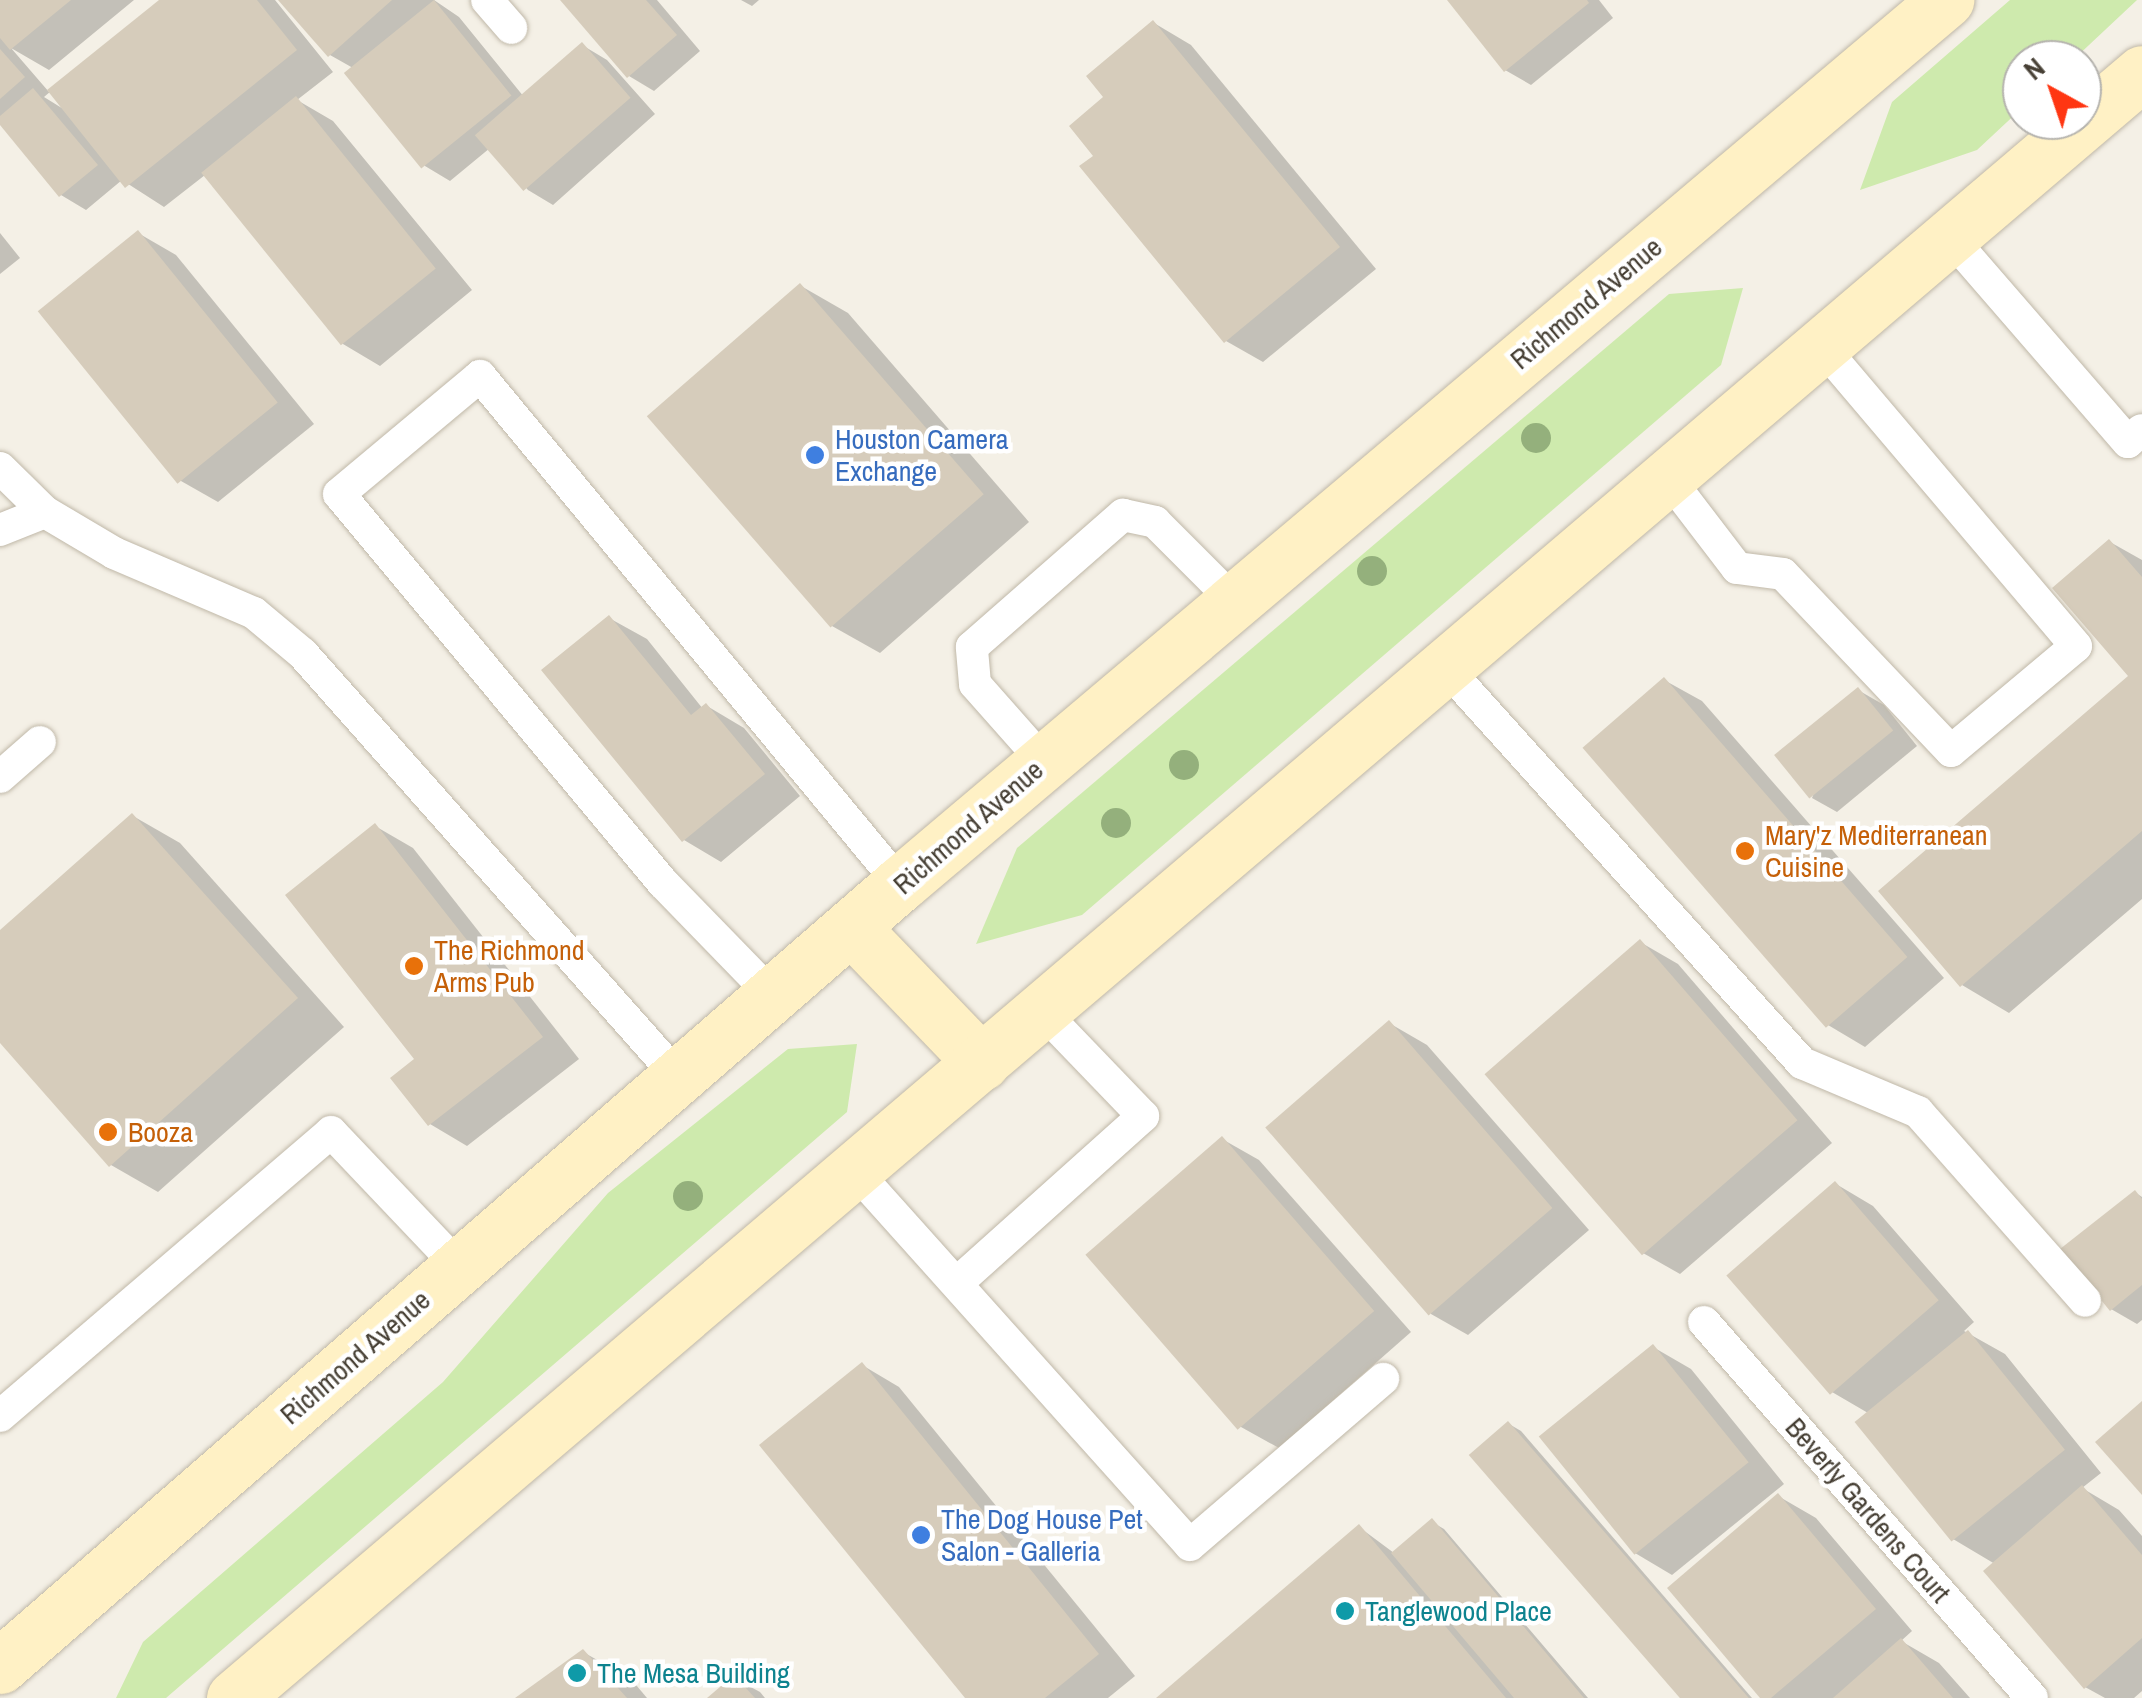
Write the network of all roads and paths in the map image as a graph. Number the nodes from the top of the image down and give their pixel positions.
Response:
1 (487, 0) edge
2 (1946, 0) edge
3 (511, 28) dead end
4 (2142, 73) edge
5 (1951, 238) junction
6 (1822, 347) junction
7 (2142, 430) edge
8 (0, 468) edge
9 (1668, 479) junction
10 (45, 512) junction
11 (0, 530) edge
12 (1234, 601) junction
13 (1446, 668) junction
14 (40, 742) dead end
15 (1044, 762) junction
16 (0, 777) edge
17 (900, 884) junction
18 (852, 928) junction
19 (772, 995) junction
20 (1043, 1012) junction
21 (982, 1064) junction
22 (678, 1077) junction
23 (856, 1171) junction
24 (459, 1267) junction
25 (956, 1283) junction
26 (2085, 1301) dead end
27 (1704, 1322) dead end
28 (1383, 1379) dead end
29 (0, 1416) edge
30 (0, 1666) edge
31 (234, 1698) edge
32 (2032, 1698) edge

1 - 3 lane
2 - 12 main road, Richmond Avenue
4 - 5 main road
5 - 6 main road
5 - 7 lane
6 - 9 main road
6 - 9 lane
8 - 10 lane
9 - 13 main road
10 - 11 lane
10 - 22 lane
12 - 15 main road, Richmond Avenue
12 - 15 lane
13 - 20 main road
13 - 26 lane
14 - 16 lane
15 - 17 main road, Richmond Avenue
17 - 18 main road, Richmond Avenue
17 - 19 lane
18 - 19 main road, Richmond Avenue
18 - 21 main road
19 - 22 main road, Richmond Avenue
20 - 21 main road
20 - 25 lane
21 - 23 main road
22 - 24 main road, Richmond Avenue
23 - 25 lane
23 - 31 main road
24 - 29 lane
24 - 30 main road, Richmond Avenue
25 - 28 lane
27 - 32 lane, Beverly Gardens Court

